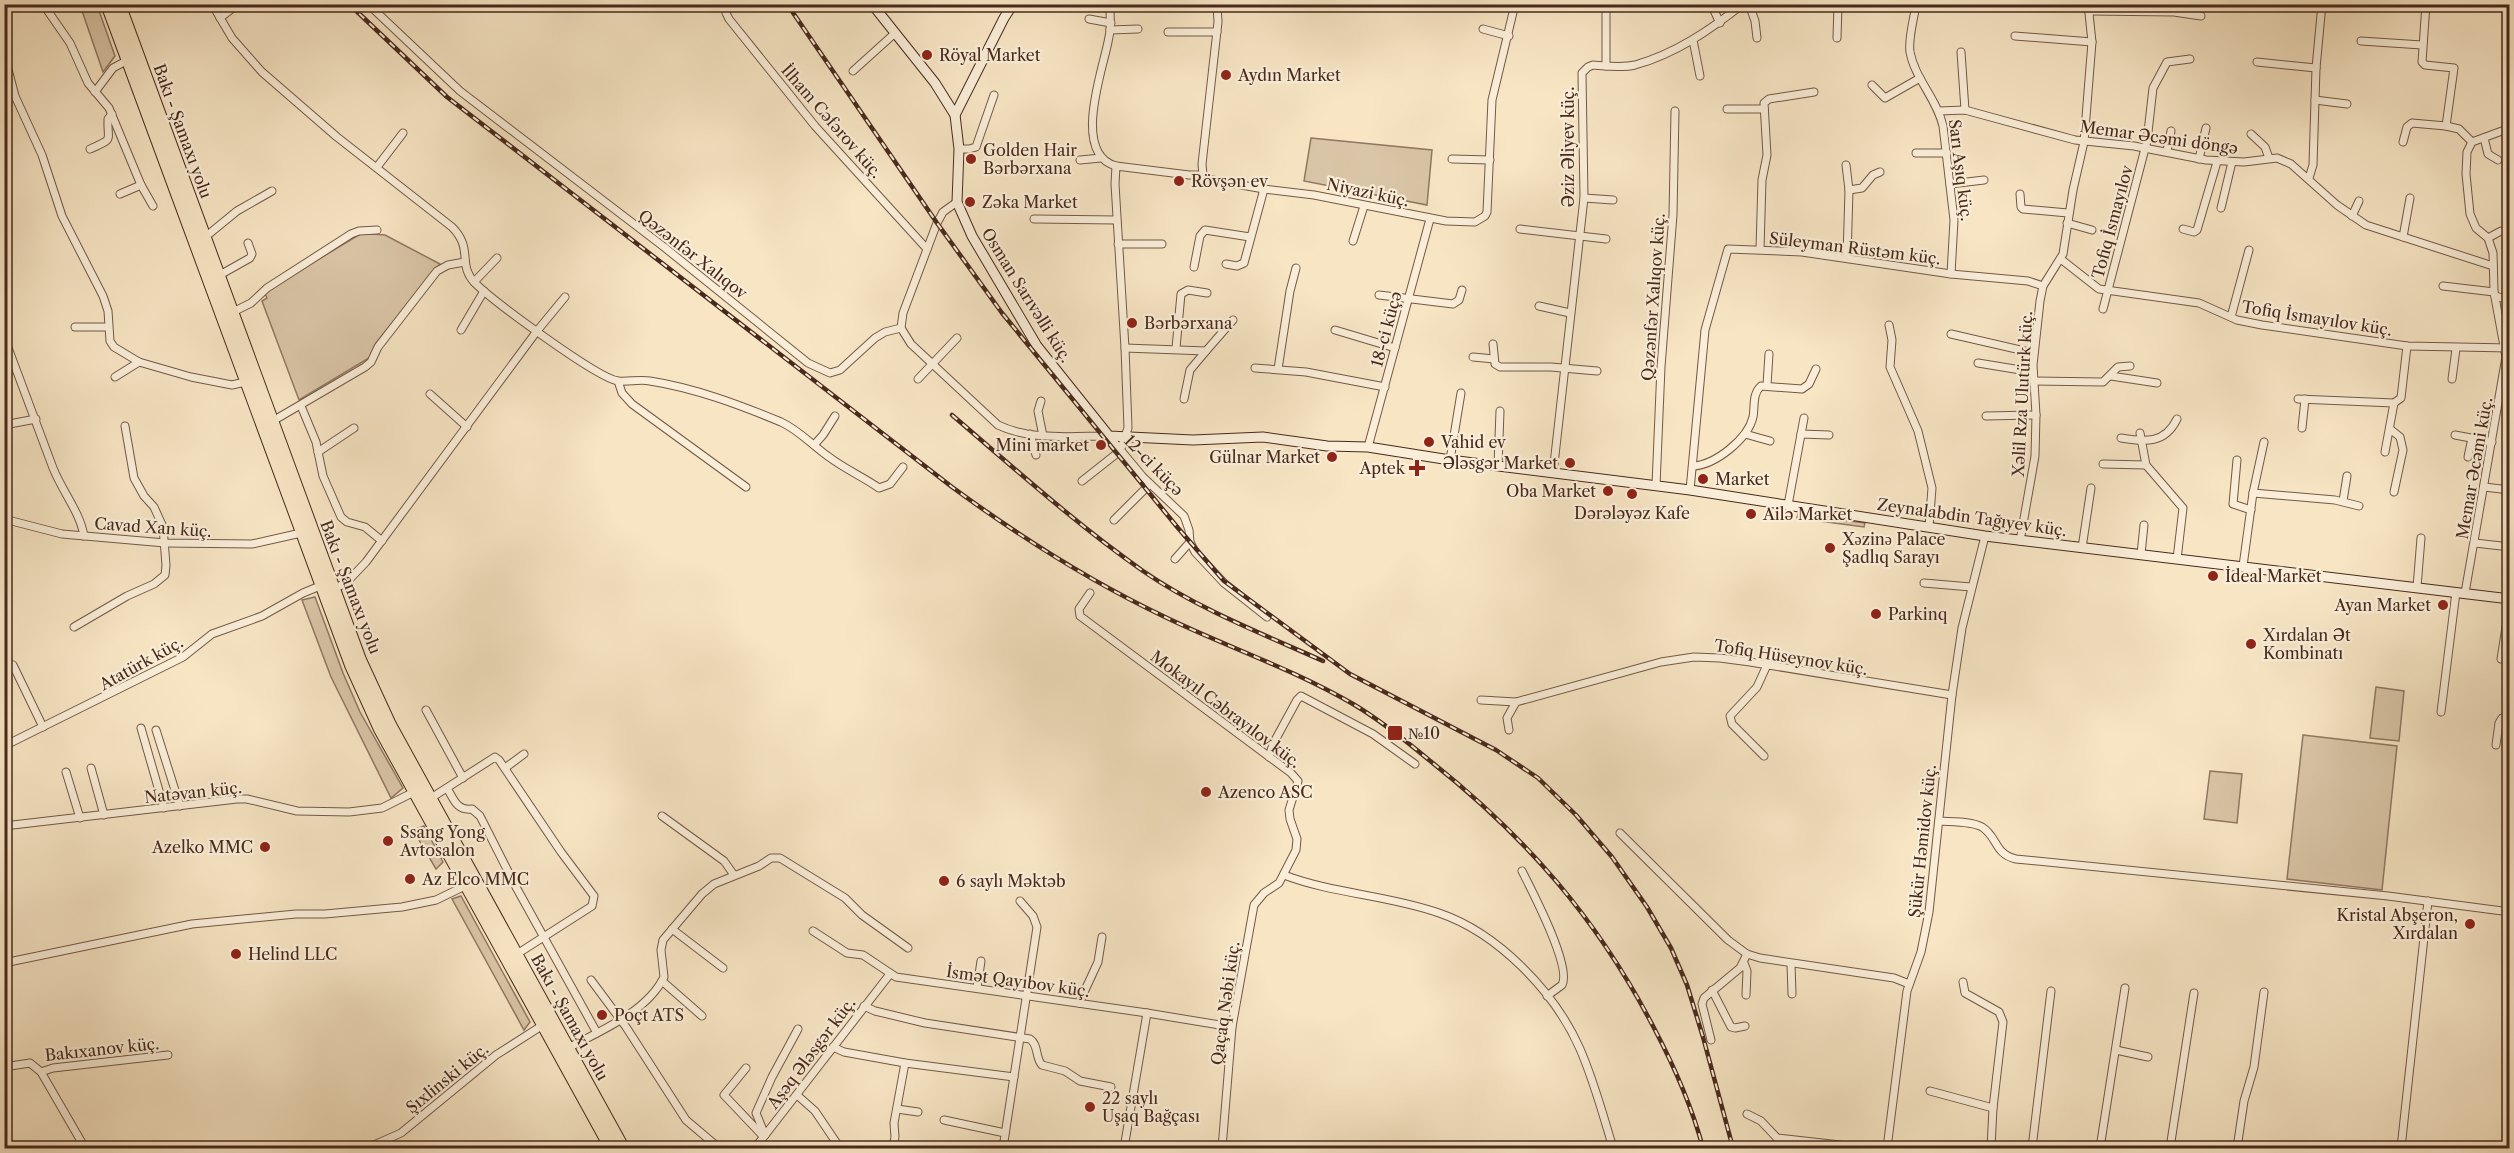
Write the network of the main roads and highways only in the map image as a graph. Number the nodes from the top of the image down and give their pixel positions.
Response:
1 (107, 4) edge
2 (119, 4) edge
3 (611, 1149) edge
4 (623, 1149) edge

1 - 3 highway, Bakı - Şamaxı yolu
2 - 4 highway, Bakı - Şamaxı yolu

